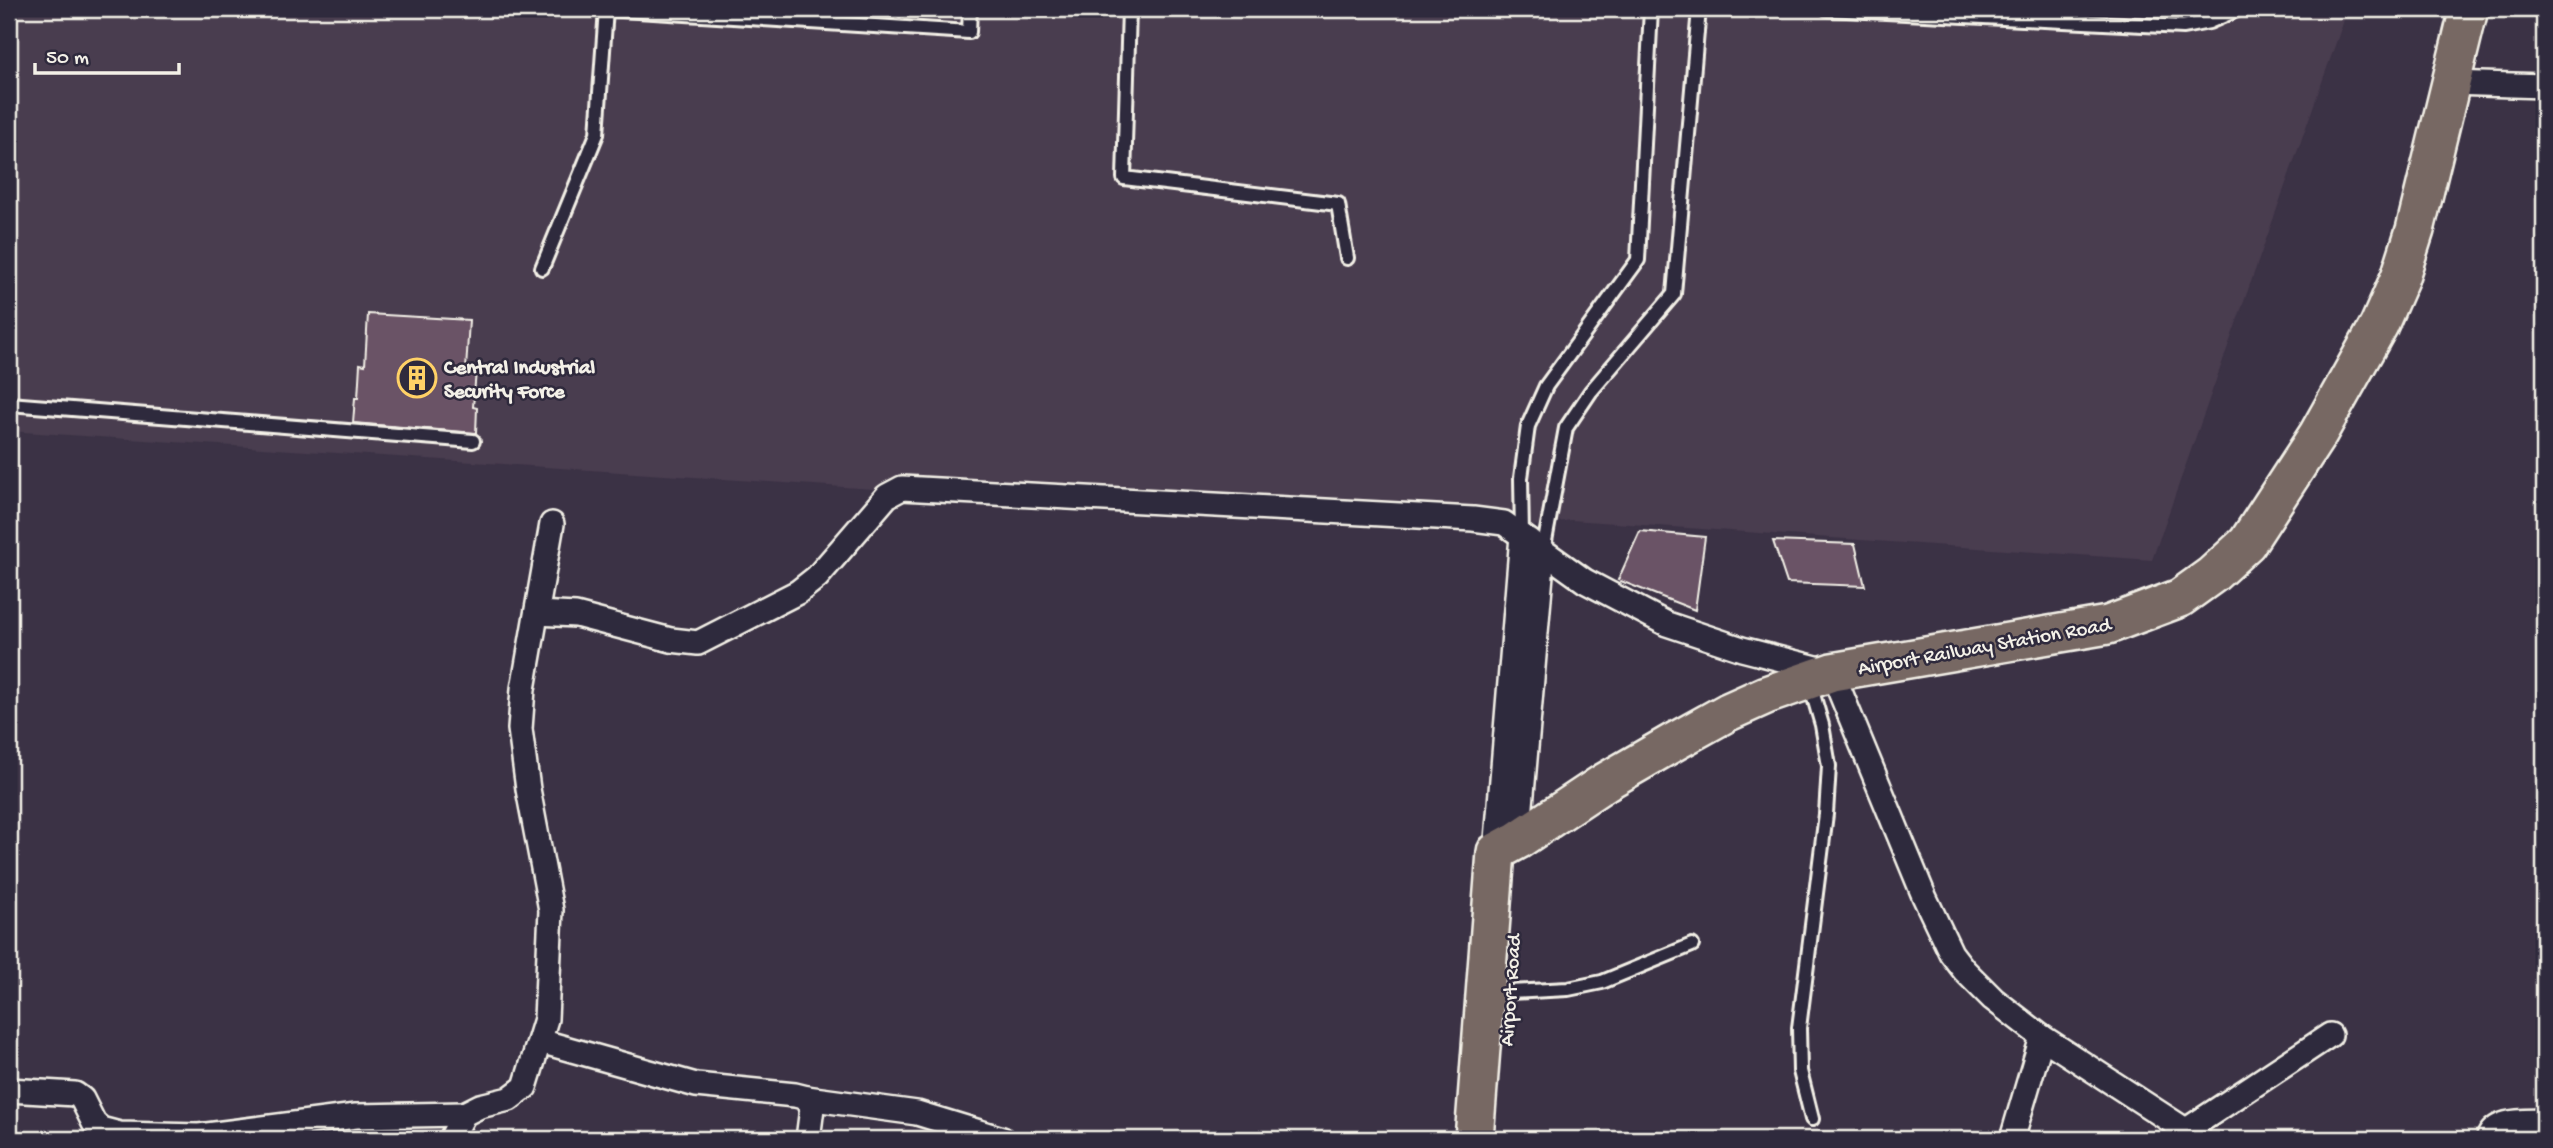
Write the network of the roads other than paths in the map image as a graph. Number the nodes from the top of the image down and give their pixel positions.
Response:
1 (606, 9) edge
2 (971, 9) edge
3 (1129, 9) edge
4 (1651, 9) edge
5 (1699, 9) edge
6 (1826, 9) edge
7 (2239, 9) edge
8 (2469, 9) edge
9 (2450, 83) junction
10 (2544, 86) edge
11 (1347, 258) dead end
12 (542, 268) dead end
13 (9, 404) edge
14 (473, 441) dead end
15 (552, 524) dead end
16 (1522, 536) junction
17 (1543, 552) junction
18 (537, 613) junction
19 (1821, 676) junction
20 (1507, 846) junction
21 (1692, 945) dead end
22 (1510, 992) junction
23 (2330, 1035) dead end
24 (2042, 1037) junction
25 (540, 1041) junction
26 (9, 1090) edge
27 (807, 1098) junction
28 (464, 1114) junction
29 (1812, 1119) dead end
30 (2544, 1121) edge
31 (2192, 1135) edge
32 (451, 1139) edge
33 (808, 1139) edge
34 (1002, 1139) edge
35 (1474, 1139) edge
36 (1497, 1139) edge
37 (2012, 1139) edge
38 (2488, 1139) edge

1 - 2 lane
1 - 12 lane
3 - 11 lane
4 - 16 lane
5 - 17 lane
6 - 7 lane
8 - 9 main road, Airport Railway Station Road
9 - 10 street
9 - 19 main road, Airport Railway Station Road
13 - 14 lane
15 - 18 street
16 - 17 street
16 - 18 street
16 - 20 street
17 - 19 street
17 - 20 street
18 - 25 street
19 - 20 main road, Airport Railway Station Road
19 - 24 street
19 - 29 lane
20 - 22 main road, Airport Road
20 - 35 main road
21 - 22 lane
22 - 36 main road, Airport Road
23 - 31 street
24 - 31 street
24 - 37 street
25 - 27 street
25 - 28 street
26 - 28 street
27 - 33 street
27 - 34 street
28 - 32 street
30 - 38 street

